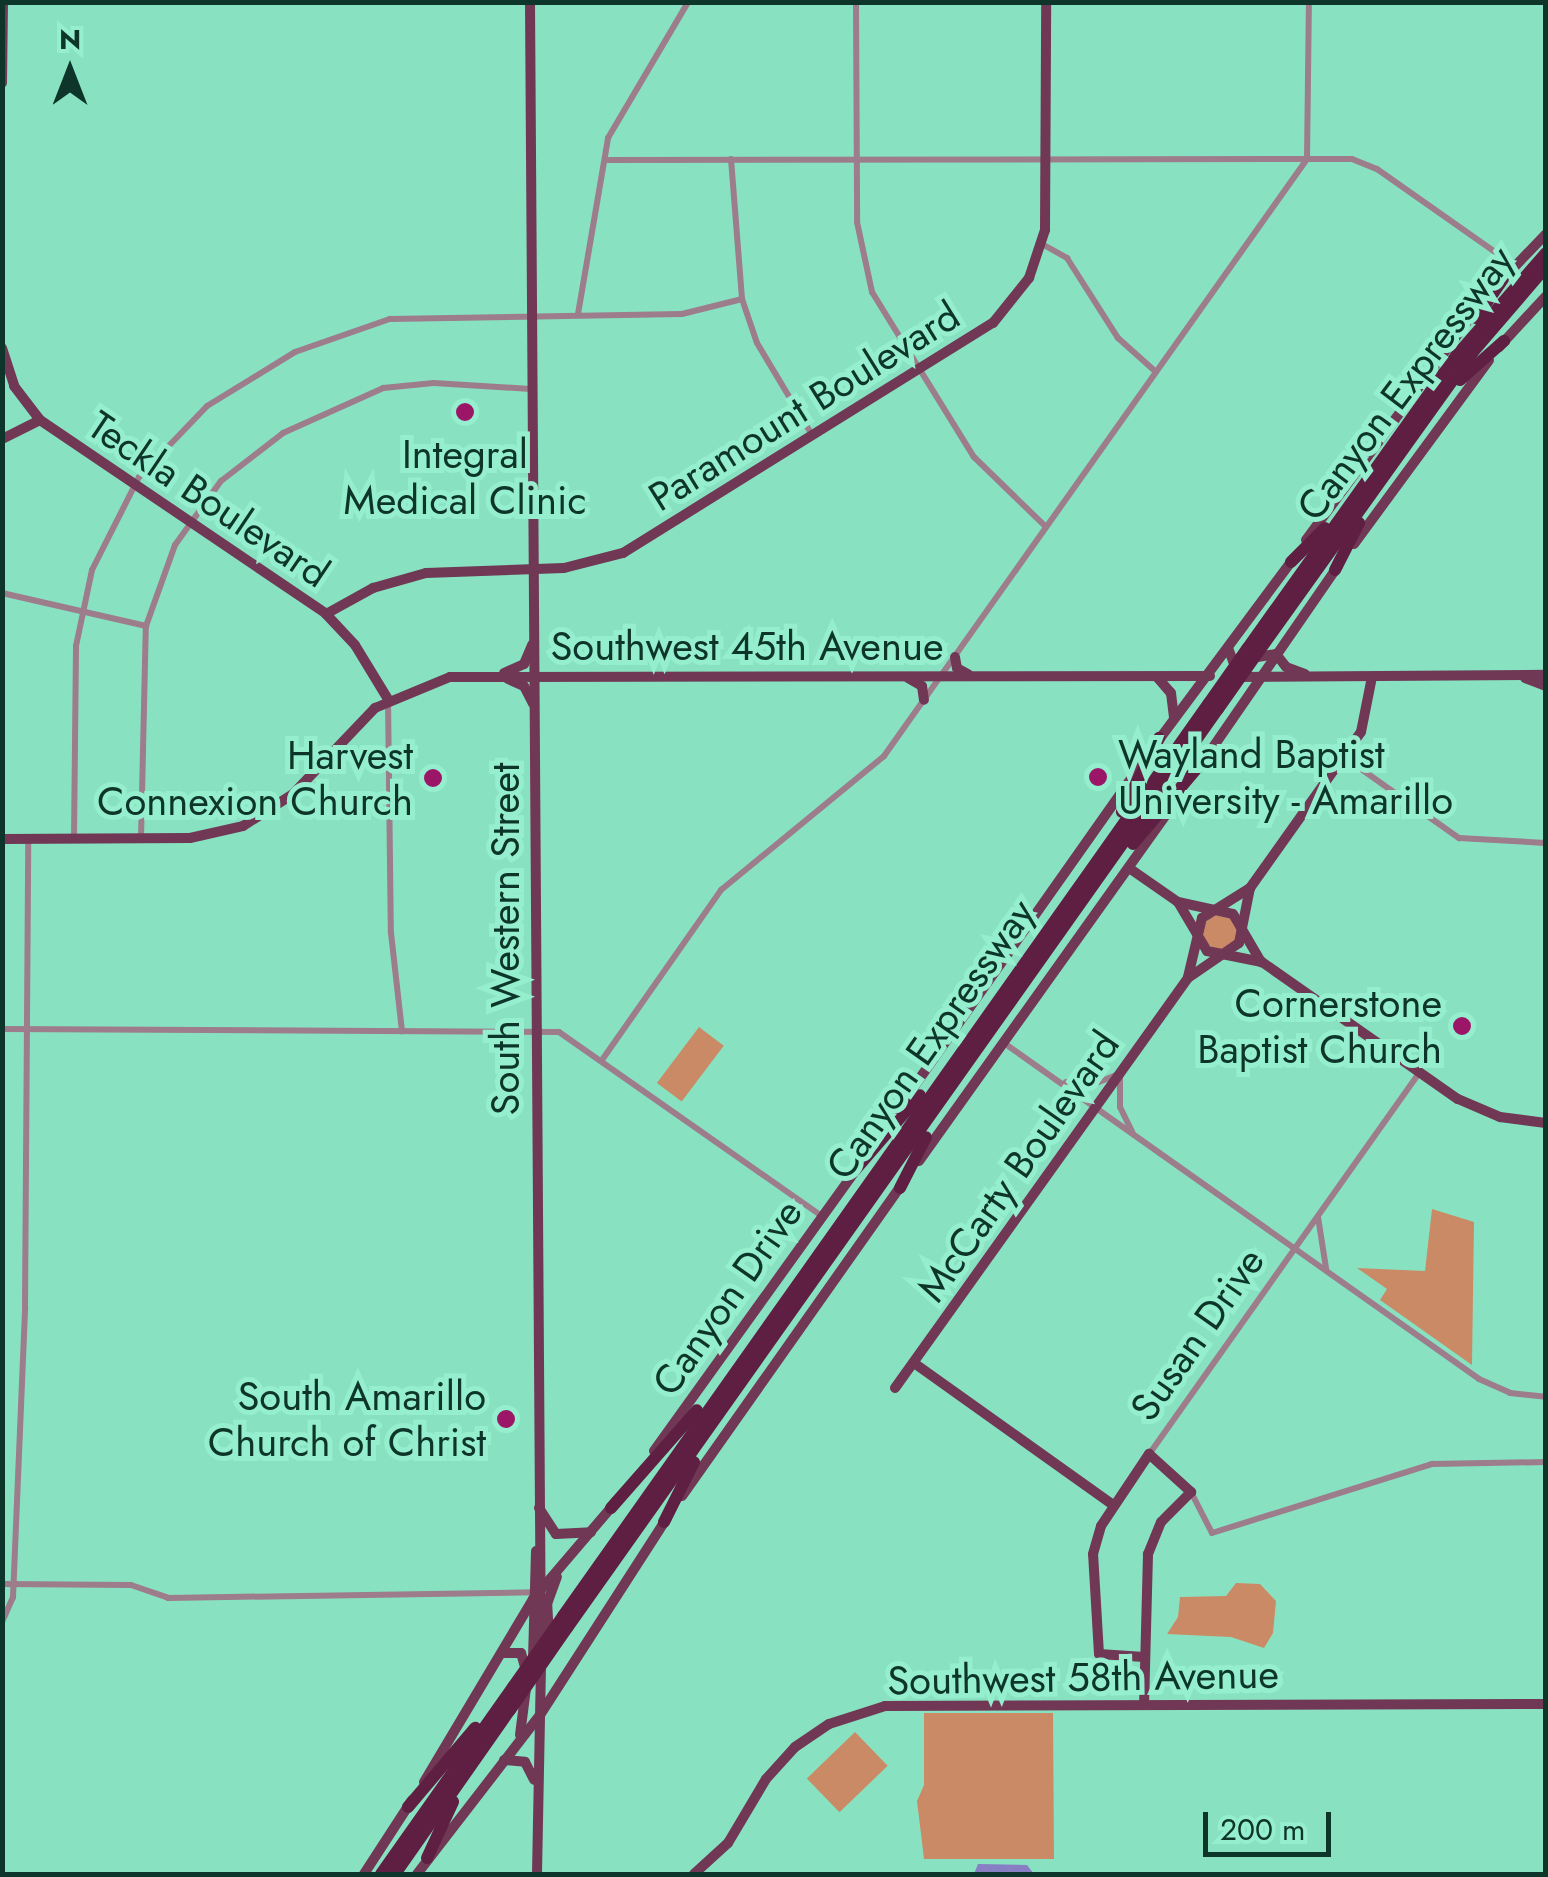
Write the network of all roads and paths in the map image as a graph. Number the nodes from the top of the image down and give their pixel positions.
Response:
1 (3, 2) edge
2 (530, 2) edge
3 (688, 2) edge
4 (856, 2) edge
5 (1046, 2) edge
6 (1309, 2) edge
7 (2, 84) edge
8 (1047, 158) junction
9 (856, 159) junction
10 (1307, 159) junction
11 (606, 160) junction
12 (731, 160) junction
13 (1545, 235) edge
14 (1042, 244) junction
15 (1546, 253) edge
16 (1514, 266) junction
17 (1546, 267) edge
18 (1503, 279) junction
19 (1546, 296) edge
20 (742, 299) junction
21 (1540, 306) edge
22 (532, 314) junction
23 (578, 314) junction
24 (1504, 341) junction
25 (2, 348) edge
26 (918, 371) junction
27 (1156, 372) junction
28 (531, 389) junction
29 (1435, 395) junction
30 (28, 406) junction
31 (40, 420) junction
32 (26, 428) junction
33 (813, 437) junction
34 (2, 438) edge
35 (1386, 474) junction
36 (1370, 478) junction
37 (134, 484) junction
38 (190, 520) junction
39 (1046, 527) junction
40 (1291, 562) junction
41 (533, 569) junction
42 (1335, 570) junction
43 (2, 593) edge
44 (82, 611) junction
45 (326, 614) junction
46 (146, 626) junction
47 (533, 646) junction
48 (1228, 648) junction
49 (1251, 652) junction
50 (1276, 654) junction
51 (954, 657) junction
52 (1546, 667) edge
53 (1546, 675) edge
54 (500, 676) junction
55 (534, 676) junction
56 (560, 676) junction
57 (902, 676) junction
58 (940, 676) junction
59 (974, 676) junction
60 (1156, 676) junction
61 (1208, 676) junction
62 (1520, 676) junction
63 (1262, 677) junction
64 (1315, 677) junction
65 (1372, 677) junction
66 (1546, 686) edge
67 (1196, 688) junction
68 (388, 700) junction
69 (924, 700) junction
70 (1244, 704) junction
71 (534, 706) junction
72 (1214, 706) junction
73 (1174, 718) junction
74 (1160, 738) junction
75 (1344, 757) junction
76 (1204, 760) junction
77 (2, 839) edge
78 (28, 839) junction
79 (74, 839) junction
80 (141, 839) junction
81 (1546, 843) edge
82 (1104, 848) junction
83 (1129, 868) junction
84 (1250, 888) junction
85 (1178, 902) junction
86 (1080, 907) junction
87 (1217, 910) junction
88 (1242, 928) junction
89 (1198, 937) junction
90 (1221, 954) junction
91 (1262, 962) junction
92 (1188, 978) junction
93 (982, 1021) junction
94 (2, 1029) edge
95 (27, 1030) junction
96 (402, 1031) junction
97 (535, 1031) junction
98 (1004, 1042) junction
99 (602, 1060) junction
100 (1121, 1072) junction
101 (1419, 1073) junction
102 (1055, 1079) junction
103 (955, 1083) junction
104 (1096, 1108) junction
105 (1546, 1123) edge
106 (1136, 1136) junction
107 (855, 1170) junction
108 (900, 1188) junction
109 (822, 1216) junction
110 (1318, 1216) junction
111 (1294, 1249) junction
112 (1328, 1272) junction
113 (914, 1363) junction
114 (739, 1364) junction
115 (896, 1388) dead end
116 (1546, 1397) edge
117 (723, 1410) junction
118 (1149, 1454) junction
119 (1546, 1462) edge
120 (1191, 1492) junction
121 (536, 1502) junction
122 (1113, 1505) junction
123 (611, 1508) junction
124 (664, 1522) junction
125 (592, 1532) junction
126 (568, 1560) junction
127 (2, 1584) edge
128 (14, 1584) junction
129 (535, 1594) junction
130 (2, 1622) edge
131 (565, 1622) junction
132 (502, 1653) junction
133 (1144, 1657) junction
134 (571, 1666) junction
135 (512, 1685) junction
136 (1144, 1704) junction
137 (1546, 1704) edge
138 (537, 1719) junction
139 (491, 1737) junction
140 (502, 1760) junction
141 (537, 1791) junction
142 (408, 1807) junction
143 (427, 1858) junction
144 (364, 1874) edge
145 (381, 1874) edge
146 (396, 1874) edge
147 (417, 1874) edge
148 (537, 1874) edge
149 (694, 1874) edge

1 - 7 main road
2 - 22 main road, South Western Street
3 - 11 street
4 - 9 street
5 - 8 main road, Paramount Boulevard
6 - 10 street
8 - 9 street
8 - 10 street
8 - 14 main road, Paramount Boulevard
9 - 12 street
9 - 26 street
10 - 16 street
10 - 27 street
11 - 12 street
11 - 23 street
12 - 20 street
13 - 16 main road, Canyon Drive
14 - 26 main road, Paramount Boulevard
14 - 27 street
15 - 29 highway, Canyon Expressway
16 - 18 main road, Canyon Drive
17 - 29 highway, Canyon Expressway
18 - 29 highway
18 - 40 main road, Canyon Drive
19 - 21 main road, Canyon Drive
20 - 23 street
20 - 33 street
21 - 24 main road, Canyon Drive
22 - 23 street
22 - 28 main road, South Western Street
22 - 37 street
24 - 29 highway
24 - 42 main road, Canyon Drive
25 - 30 main road, Teckla Boulevard
26 - 33 main road, Paramount Boulevard
26 - 39 street
27 - 39 street
28 - 38 street
28 - 41 main road, South Western Street
29 - 35 highway, Canyon Expressway
29 - 36 highway, Canyon Expressway
30 - 31 main road, Teckla Boulevard
30 - 32 street
31 - 32 main road
31 - 37 main road, Teckla Boulevard
32 - 34 main road
33 - 41 main road, Paramount Boulevard
35 - 42 highway
35 - 49 highway, Canyon Expressway
36 - 40 highway
36 - 49 highway, Canyon Expressway
37 - 38 main road, Teckla Boulevard
37 - 44 street
38 - 45 main road, Teckla Boulevard
38 - 46 street
39 - 51 street
40 - 48 main road, Canyon Drive
41 - 45 main road, Paramount Boulevard
41 - 47 main road, South Western Street
42 - 50 main road, Canyon Drive
43 - 44 street
44 - 46 street
44 - 79 street
45 - 68 main road, Teckla Boulevard
46 - 80 street
47 - 54 main road
47 - 55 main road, South Western Street
47 - 56 main road
48 - 50 main road
48 - 61 main road, Canyon Drive
49 - 72 highway, Canyon Expressway, bridge
50 - 63 main road, Canyon Drive
50 - 64 main road
51 - 58 street
51 - 59 main road
52 - 62 main road
53 - 62 main road, Southwest 45th Avenue
54 - 55 main road, Southwest 45th Avenue
54 - 68 main road, Southwest 45th Avenue
54 - 71 main road
55 - 56 main road, Southwest 45th Avenue
55 - 71 main road, South Western Street
56 - 57 main road, Southwest 45th Avenue
56 - 71 main road
57 - 58 main road, Southwest 45th Avenue
57 - 69 main road
58 - 59 main road, Southwest 45th Avenue
58 - 69 street
59 - 60 main road, Southwest 45th Avenue
60 - 61 main road, Southwest 45th Avenue
60 - 73 main road
61 - 63 main road, Southwest 45th Avenue
61 - 67 main road, Canyon Drive
62 - 65 main road, Southwest 45th Avenue
62 - 66 main road
63 - 64 main road, Southwest 45th Avenue
63 - 70 main road, Canyon Drive
64 - 65 main road, Southwest 45th Avenue
65 - 75 main road
67 - 70 main road
67 - 73 main road, Canyon Drive
68 - 80 main road, Southwest 45th Avenue
68 - 96 street
69 - 99 street
70 - 76 main road, Canyon Drive
71 - 97 main road, South Western Street
72 - 82 highway, Canyon Expressway
72 - 86 highway, Canyon Expressway
73 - 74 main road, Canyon Drive
74 - 82 highway
74 - 107 main road, Canyon Drive
75 - 81 street
75 - 84 main road
76 - 83 main road, Canyon Drive
76 - 86 highway
77 - 78 main road, Southwest 45th Avenue
78 - 79 main road, Southwest 45th Avenue
78 - 95 street
79 - 80 main road, Southwest 45th Avenue
82 - 93 highway, Canyon Expressway
83 - 85 main road
83 - 98 main road, Canyon Drive
84 - 87 main road, McCarty Boulevard
84 - 88 main road, McCarty Boulevard
85 - 87 main road
85 - 89 main road
86 - 103 highway, Canyon Expressway
87 - 88 main road
87 - 89 main road, McCarty Boulevard
88 - 90 main road, McCarty Boulevard
88 - 91 main road
89 - 90 main road
89 - 92 main road, McCarty Boulevard
90 - 91 main road
90 - 92 main road, McCarty Boulevard
91 - 101 main road
92 - 100 main road, McCarty Boulevard
93 - 107 highway
93 - 114 highway, Canyon Expressway
94 - 95 street
95 - 96 street
95 - 128 street
96 - 97 street
97 - 99 street
97 - 121 main road, South Western Street
98 - 102 street
98 - 108 main road, Canyon Drive
99 - 109 street
100 - 102 street
100 - 104 main road, McCarty Boulevard
100 - 106 street
101 - 105 main road
101 - 110 street, Susan Drive
102 - 104 street
103 - 108 highway
103 - 117 highway, Canyon Expressway
104 - 106 street
104 - 113 main road, McCarty Boulevard
106 - 111 street
107 - 109 main road, Canyon Drive
108 - 124 main road, Canyon Drive
109 - 123 main road, Canyon Drive
110 - 111 street, Susan Drive
110 - 112 street
111 - 112 street
111 - 118 street, Susan Drive
112 - 116 street
113 - 115 main road, McCarty Boulevard
113 - 122 main road
114 - 123 highway
114 - 131 highway, Canyon Expressway
117 - 124 highway
117 - 131 highway, Canyon Expressway
118 - 120 main road
118 - 122 main road, Susan Drive
119 - 120 street
120 - 133 main road
121 - 125 main road
121 - 129 main road, South Western Street
122 - 133 main road, Susan Drive
123 - 125 main road, Canyon Drive
124 - 134 main road, Canyon Drive
125 - 126 main road, Canyon Drive
126 - 129 main road, Canyon Drive
126 - 134 main road
127 - 128 street
128 - 129 street
128 - 130 street
129 - 132 main road, Canyon Drive
129 - 138 main road, South Western Street
131 - 135 highway, Canyon Expressway, bridge
131 - 139 highway, Canyon Expressway, bridge
132 - 140 main road
132 - 142 main road, Canyon Drive
133 - 136 main road
134 - 138 main road, Canyon Drive
135 - 142 highway
135 - 145 highway
136 - 137 main road, Southwest 58th Avenue
136 - 149 main road, Southwest 58th Avenue
138 - 140 main road, Canyon Drive
138 - 141 main road, South Western Street
139 - 143 highway
139 - 146 highway, Canyon Expressway
140 - 141 main road
140 - 143 main road, Canyon Drive
141 - 148 main road
142 - 144 main road, Canyon Drive
143 - 147 main road, Canyon Drive

